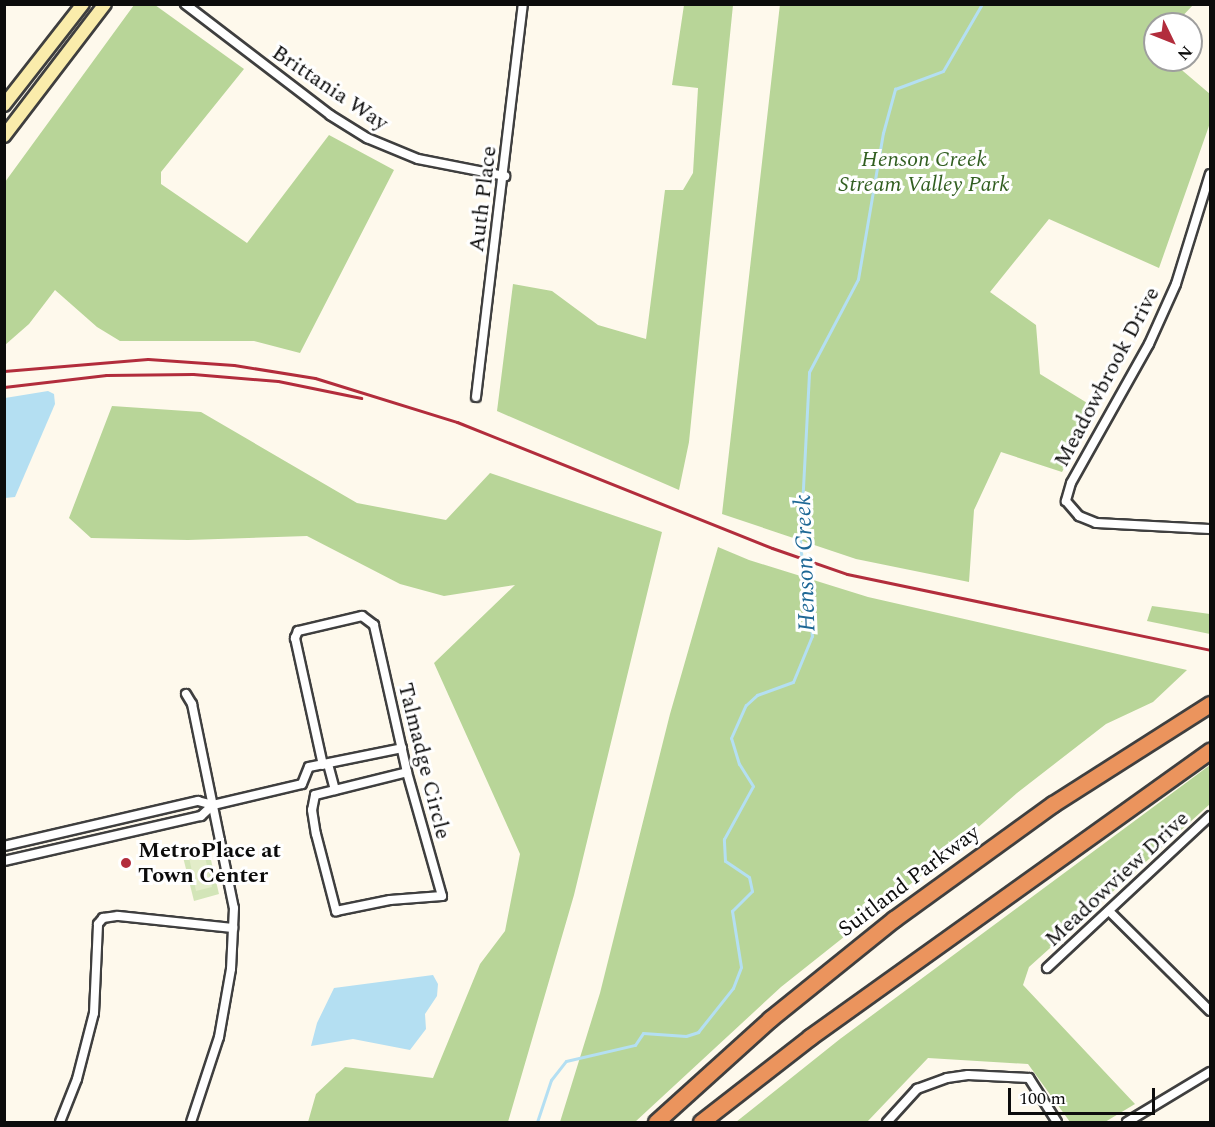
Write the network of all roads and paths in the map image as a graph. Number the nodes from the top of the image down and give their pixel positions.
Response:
1 (83, 4) edge
2 (105, 4) edge
3 (185, 4) edge
4 (522, 4) edge
5 (4, 105) edge
6 (4, 136) edge
7 (1210, 174) edge
8 (505, 176) junction
9 (476, 397) dead end
10 (1210, 529) edge
11 (186, 694) dead end
12 (1210, 704) edge
13 (402, 748) junction
14 (1210, 751) edge
15 (326, 764) junction
16 (407, 772) junction
17 (302, 784) junction
18 (335, 790) junction
19 (315, 795) junction
20 (213, 805) junction
21 (1210, 816) edge
22 (121, 819) junction
23 (125, 832) junction
24 (4, 846) edge
25 (4, 861) edge
26 (1109, 911) junction
27 (233, 928) junction
28 (1047, 968) dead end
29 (1210, 1011) edge
30 (1209, 1075) edge
31 (60, 1122) edge
32 (191, 1122) edge
33 (656, 1122) edge
34 (701, 1122) edge
35 (887, 1122) edge
36 (1057, 1122) edge
37 (1127, 1122) edge

1 - 5 street
2 - 6 street
3 - 8 street, Brittania Way
4 - 8 street, Auth Place
7 - 10 street, Meadowbrook Drive
8 - 9 street, Auth Place
11 - 20 street
12 - 33 highway, Suitland Parkway
13 - 15 street
13 - 15 street, Talmadge Circle
13 - 16 street, Talmadge Circle
14 - 34 highway
15 - 17 street
15 - 18 street
16 - 18 street
16 - 19 street, Talmadge Circle
17 - 19 street
17 - 20 street
18 - 19 street
20 - 22 street
20 - 23 street
20 - 27 street
21 - 26 street, Meadowview Drive
22 - 23 street
22 - 24 street
23 - 25 street
26 - 28 street, Meadowview Drive
26 - 29 street
27 - 31 street
27 - 32 street
30 - 37 street
35 - 36 street

